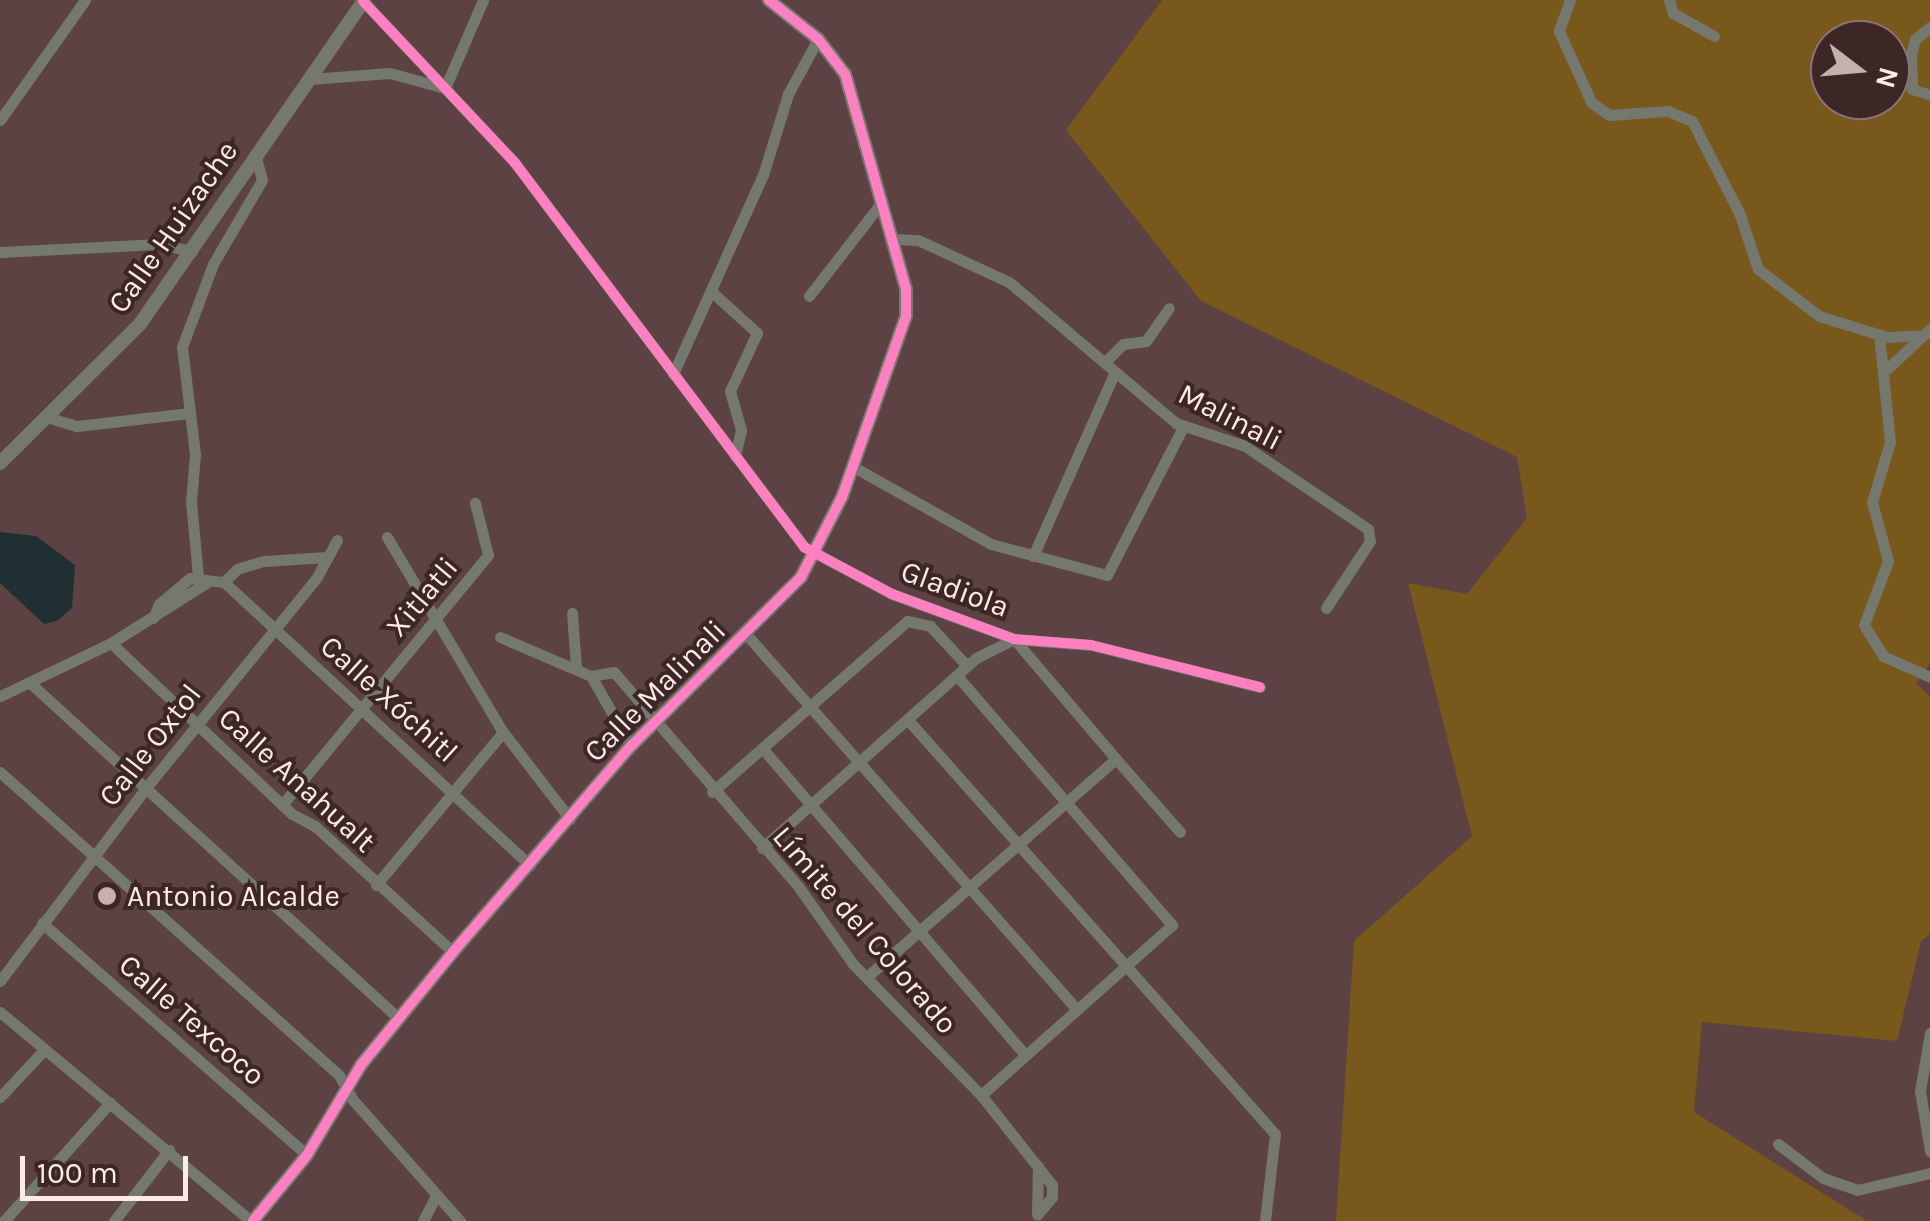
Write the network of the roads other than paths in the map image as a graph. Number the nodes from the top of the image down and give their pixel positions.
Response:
1 (85, 0) edge
2 (363, 0) edge
3 (483, 0) edge
4 (770, 0) edge
5 (1570, 0) edge
6 (1669, 0) edge
7 (1930, 26) edge
8 (1714, 36) dead end
9 (818, 39) junction
10 (310, 79) junction
11 (445, 88) junction
12 (1930, 96) edge
13 (0, 120) edge
14 (256, 157) junction
15 (882, 202) junction
16 (896, 239) junction
17 (192, 251) junction
18 (0, 252) edge
19 (712, 292) junction
20 (809, 296) dead end
21 (1169, 308) dead end
22 (1925, 332) edge
23 (1879, 334) junction
24 (1105, 362) junction
25 (1886, 369) junction
26 (672, 374) junction
27 (1114, 374) junction
28 (188, 413) junction
29 (50, 418) junction
30 (1183, 427) junction
31 (736, 456) junction
32 (0, 463) edge
33 (852, 466) junction
34 (476, 504) dead end
35 (387, 536) dead end
36 (337, 540) dead end
37 (813, 553) junction
38 (1033, 556) junction
39 (328, 557) junction
40 (203, 578) junction
41 (224, 582) junction
42 (916, 601) junction
43 (1326, 608) dead end
44 (572, 614) dead end
45 (435, 619) junction
46 (912, 619) junction
47 (274, 630) junction
48 (746, 634) junction
49 (500, 637) dead end
50 (1014, 639) junction
51 (111, 643) junction
52 (967, 666) junction
53 (576, 668) junction
54 (591, 676) junction
55 (958, 677) junction
56 (1930, 677) edge
57 (28, 682) junction
58 (1260, 687) dead end
59 (0, 696) edge
60 (809, 706) junction
61 (364, 707) junction
62 (908, 720) junction
63 (196, 724) junction
64 (657, 724) junction
65 (503, 732) junction
66 (631, 746) junction
67 (763, 749) junction
68 (1116, 759) junction
69 (860, 762) junction
70 (0, 772) edge
71 (145, 788) junction
72 (452, 790) junction
73 (712, 792) junction
74 (1068, 801) junction
75 (282, 805) junction
76 (811, 806) junction
77 (570, 819) junction
78 (1180, 832) dead end
79 (1018, 845) junction
80 (762, 848) junction
81 (96, 858) junction
82 (530, 865) junction
83 (376, 885) junction
84 (967, 889) junction
85 (42, 924) junction
86 (918, 930) junction
87 (453, 952) junction
88 (1122, 968) junction
89 (868, 976) junction
90 (0, 981) edge
91 (1076, 1008) junction
92 (0, 1012) edge
93 (398, 1018) junction
94 (1930, 1034) edge
95 (44, 1050) junction
96 (1024, 1053) junction
97 (345, 1086) junction
98 (981, 1095) junction
99 (0, 1097) edge
100 (110, 1103) junction
101 (1778, 1144) dead end
102 (169, 1150) junction
103 (1930, 1151) edge
104 (307, 1156) junction
105 (1930, 1174) edge
106 (436, 1195) junction
107 (1036, 1218) edge
108 (2, 1220) edge
109 (114, 1221) edge
110 (252, 1221) edge
111 (423, 1221) edge
112 (460, 1221) edge
113 (1265, 1221) edge

1 - 13 street
2 - 10 street, Calle Huizache
2 - 11 street
3 - 11 street
4 - 9 street, Calle Malinali
5 - 23 street
6 - 8 street
7 - 12 street
9 - 15 street, Calle Malinali
9 - 19 street
10 - 11 street
10 - 14 street, Calle Huizache
11 - 26 street
14 - 17 street, Calle Huizache
14 - 28 street
15 - 16 street, Calle Malinali
15 - 20 street
16 - 24 street, Malinali
16 - 33 street, Calle Malinali
17 - 18 street
17 - 29 street, Calle Huizache
19 - 26 street
19 - 31 street
21 - 24 street
22 - 23 street
22 - 25 street
23 - 25 street
24 - 27 street, Malinali
25 - 56 street
26 - 31 street
27 - 30 street, Malinali
27 - 38 street
28 - 29 street
28 - 40 street
29 - 32 street, Calle Huizache
30 - 38 street
30 - 43 street, Malinali
31 - 37 street
33 - 37 street, Calle Malinali
33 - 38 street
34 - 45 street, Xitlatli
35 - 45 street
36 - 39 street, Calle Oxtol
37 - 42 street, Gladiola
37 - 48 street, Calle Malinali
39 - 41 street
39 - 47 street, Calle Oxtol
40 - 41 street
40 - 51 street
41 - 47 street, Calle Xóchitl
42 - 46 street
42 - 50 street, Gladiola
44 - 53 street
45 - 61 street, Xitlatli
45 - 65 street
46 - 52 street
46 - 60 street
47 - 61 street, Calle Xóchitl
47 - 63 street, Calle Oxtol
48 - 60 street
48 - 64 street, Calle Malinali
49 - 53 street
50 - 52 street
50 - 58 street, Gladiola
50 - 68 street
51 - 57 street
51 - 63 street, Calle Anahualt
52 - 55 street
53 - 54 street
54 - 64 street, Límite del Colorado
54 - 66 street
55 - 62 street
55 - 74 street
57 - 59 street
57 - 71 street
60 - 67 street
60 - 69 street
61 - 72 street, Calle Xóchitl
61 - 75 street, Xitlatli
62 - 69 street
62 - 79 street
63 - 71 street, Calle Oxtol
63 - 75 street, Calle Anahualt
64 - 66 street, Calle Malinali
64 - 73 street, Límite del Colorado
65 - 72 street
65 - 77 street
66 - 77 street, Calle Malinali
67 - 73 street
67 - 76 street
68 - 74 street
68 - 78 street
69 - 76 street
69 - 84 street
70 - 81 street
71 - 81 street, Calle Oxtol
71 - 93 street
72 - 82 street, Calle Xóchitl
72 - 83 street
73 - 80 street, Límite del Colorado
74 - 79 street
74 - 88 street
75 - 83 street, Calle Anahualt
76 - 80 street
76 - 86 street
77 - 82 street, Calle Malinali
79 - 84 street
79 - 88 street
80 - 89 street, Límite del Colorado
81 - 85 street, Calle Oxtol
81 - 97 street
82 - 87 street, Calle Malinali
83 - 87 street, Calle Anahualt
84 - 86 street
84 - 91 street
85 - 90 street, Calle Oxtol
85 - 104 street, Calle Texcoco
86 - 89 street
86 - 96 street
87 - 93 street, Calle Malinali
88 - 91 street
88 - 113 street
89 - 98 street, Límite del Colorado
91 - 96 street
92 - 95 street
93 - 97 street, Calle Malinali
94 - 103 street
95 - 99 street
95 - 100 street
96 - 98 street
97 - 104 street, Calle Malinali
97 - 106 street
98 - 107 street, Límite del Colorado
100 - 102 street
100 - 108 street
101 - 105 street
102 - 109 street
102 - 110 street
104 - 110 street, Calle Malinali
106 - 111 street
106 - 112 street

